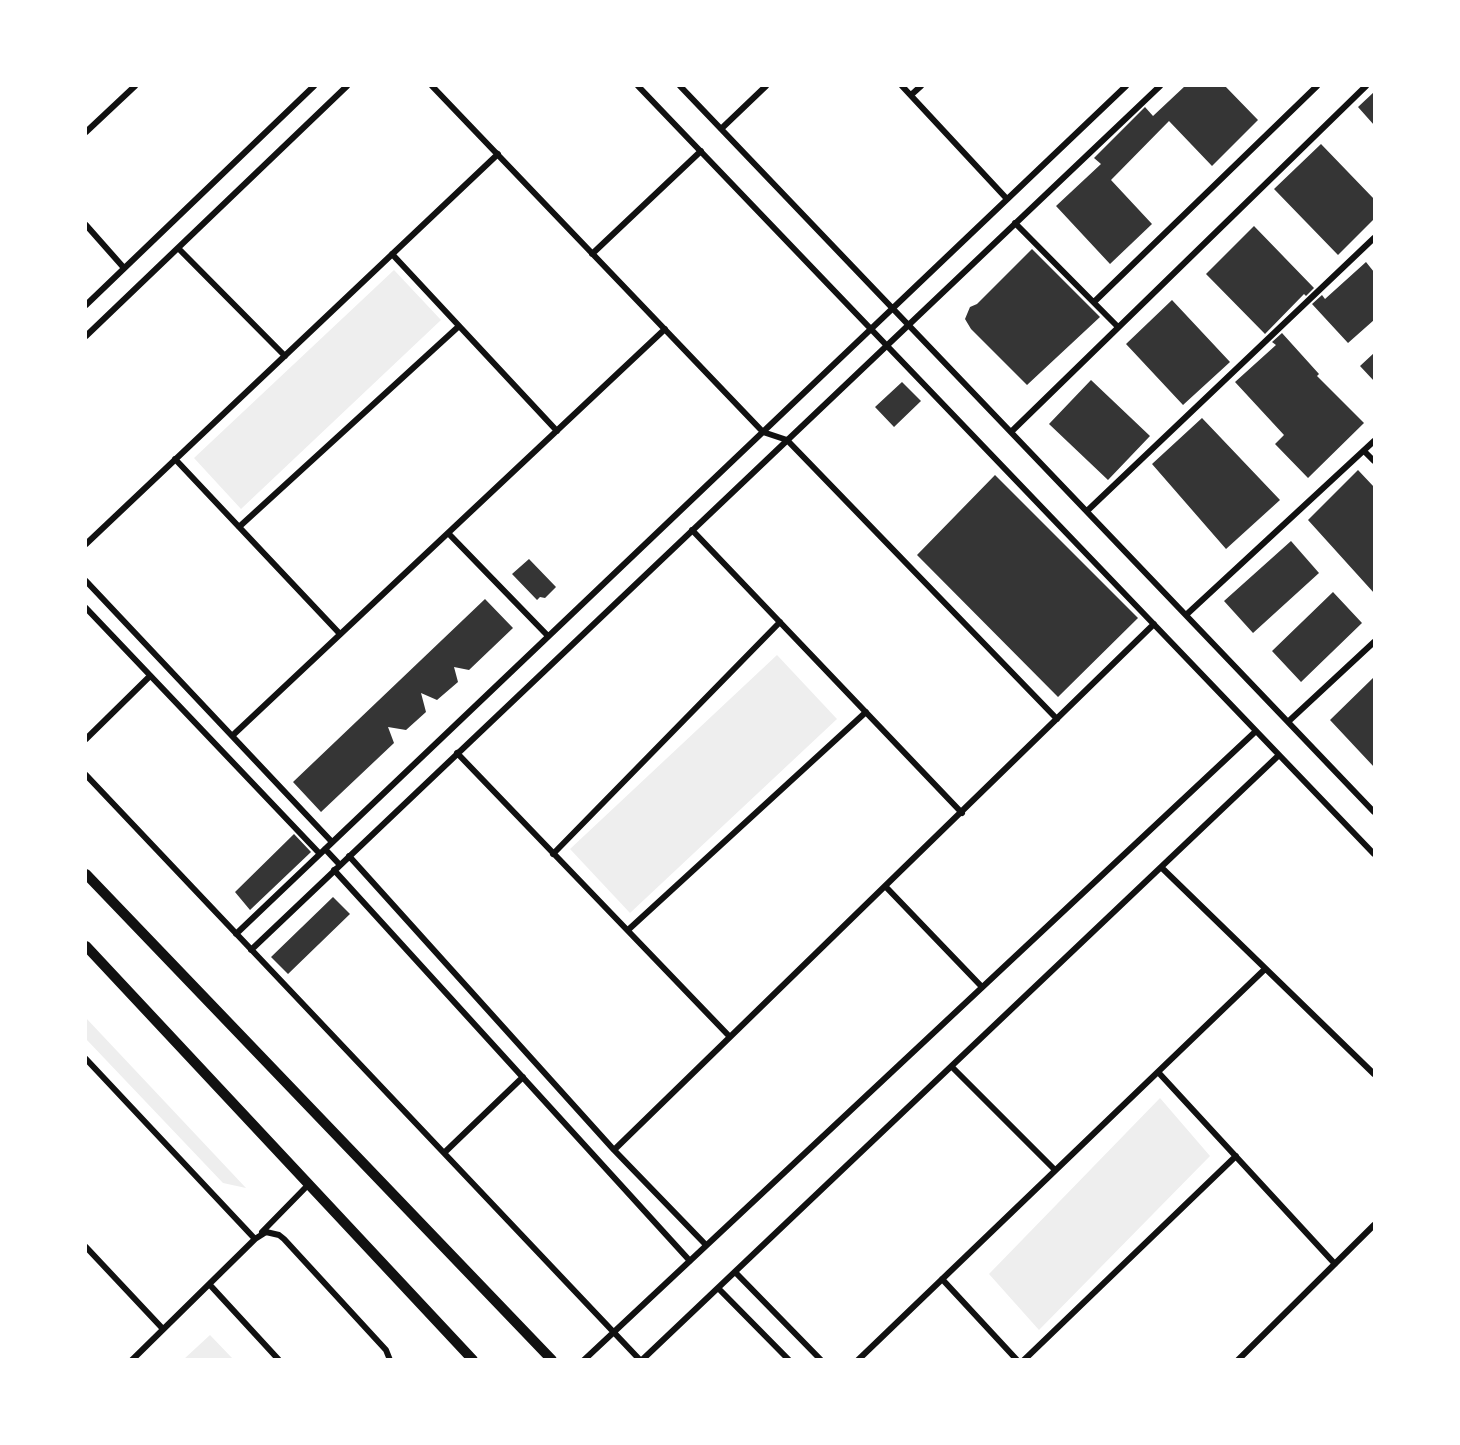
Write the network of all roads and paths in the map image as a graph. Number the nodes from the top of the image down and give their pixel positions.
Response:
1 (135, 86) edge
2 (314, 86) edge
3 (347, 86) edge
4 (432, 86) edge
5 (638, 86) edge
6 (680, 86) edge
7 (766, 86) edge
8 (902, 86) edge
9 (921, 86) edge
10 (1126, 86) edge
11 (1160, 86) edge
12 (1317, 86) edge
13 (1366, 86) edge
14 (911, 95) junction
15 (721, 129) junction
16 (86, 132) edge
17 (701, 151) junction
18 (498, 154) junction
19 (1007, 199) junction
20 (1015, 223) junction
21 (86, 225) edge
22 (1374, 238) edge
23 (178, 248) junction
24 (392, 254) junction
25 (592, 254) junction
26 (124, 268) junction
27 (1094, 302) junction
28 (86, 305) edge
29 (892, 308) junction
30 (908, 325) junction
31 (458, 327) junction
32 (1118, 327) junction
33 (664, 329) junction
34 (871, 329) junction
35 (86, 336) edge
36 (886, 345) junction
37 (285, 356) junction
38 (556, 431) junction
39 (763, 432) junction
40 (1011, 432) junction
41 (787, 440) junction
42 (1374, 441) edge
43 (1364, 451) junction
44 (175, 459) junction
45 (1374, 461) edge
46 (1087, 511) junction
47 (238, 527) junction
48 (692, 530) junction
49 (448, 533) junction
50 (86, 544) edge
51 (86, 581) edge
52 (86, 608) edge
53 (1186, 615) junction
54 (780, 622) junction
55 (1154, 624) junction
56 (340, 634) junction
57 (548, 636) junction
58 (1374, 642) edge
59 (149, 678) junction
60 (866, 712) junction
61 (1057, 720) junction
62 (1290, 720) dead end
63 (1256, 731) junction
64 (232, 736) junction
65 (86, 739) edge
66 (457, 753) junction
67 (1279, 755) junction
68 (86, 775) edge
69 (1374, 812) edge
70 (962, 813) junction
71 (332, 842) junction
72 (323, 852) junction
73 (553, 854) junction
74 (1374, 854) edge
75 (349, 856) junction
76 (340, 865) junction
77 (1162, 868) junction
78 (334, 870) junction
79 (86, 877) edge
80 (886, 886) junction
81 (628, 930) junction
82 (237, 934) junction
83 (86, 946) edge
84 (251, 950) junction
85 (1265, 969) junction
86 (982, 987) junction
87 (730, 1037) junction
88 (86, 1059) edge
89 (952, 1066) junction
90 (1158, 1072) junction
91 (1374, 1074) edge
92 (523, 1077) junction
93 (614, 1150) junction
94 (445, 1152) junction
95 (1236, 1156) junction
96 (1055, 1170) junction
97 (309, 1184) junction
98 (1374, 1225) edge
99 (257, 1236) junction
100 (706, 1245) junction
101 (86, 1247) edge
102 (690, 1261) junction
103 (1335, 1264) junction
104 (735, 1272) junction
105 (942, 1279) junction
106 (210, 1285) junction
107 (718, 1288) junction
108 (163, 1329) junction
109 (614, 1332) junction
110 (132, 1359) edge
111 (279, 1359) edge
112 (390, 1359) edge
113 (473, 1359) edge
114 (552, 1359) edge
115 (584, 1359) edge
116 (641, 1359) edge
117 (789, 1359) edge
118 (821, 1359) edge
119 (858, 1359) edge
120 (1017, 1359) edge
121 (1024, 1359) edge
122 (1239, 1359) edge

1 - 16 street
2 - 26 street
3 - 23 street
4 - 18 street
5 - 17 street
6 - 15 street
7 - 15 street
8 - 14 street
9 - 14 street
10 - 19 street
11 - 20 street
12 - 27 street
13 - 32 street
14 - 19 street
15 - 29 street
17 - 25 street
17 - 34 street
18 - 24 street
18 - 25 street
19 - 29 street
20 - 27 street
20 - 30 street
21 - 26 street
22 - 46 street
23 - 35 street
23 - 37 street
24 - 31 street
24 - 37 street
25 - 33 street
26 - 28 street
27 - 32 street
29 - 30 street
29 - 34 street
30 - 36 street
30 - 40 street
31 - 38 street
31 - 47 street
32 - 40 street
33 - 38 street
33 - 39 street
34 - 36 street
34 - 39 street
36 - 41 street
36 - 55 street
37 - 44 street
38 - 49 street
39 - 41 street
39 - 57 street
40 - 46 street
41 - 48 street
41 - 61 street
42 - 43 street
43 - 45 street
43 - 53 street
44 - 47 street
44 - 50 street
46 - 53 street
47 - 56 street
48 - 54 street
48 - 66 street
49 - 56 street
49 - 57 street
51 - 64 street
52 - 59 street
53 - 69 street
54 - 60 street
54 - 73 street
55 - 61 street
55 - 63 street
56 - 64 street
57 - 71 street
58 - 62 street
59 - 65 street
59 - 72 street
60 - 70 street
60 - 81 street
61 - 70 street
63 - 67 street
63 - 86 street
64 - 71 street
66 - 73 street
66 - 75 street
67 - 74 street
67 - 77 street
68 - 82 street
70 - 80 street
71 - 72 street
72 - 76 street
72 - 82 street
73 - 81 street
75 - 76 street
75 - 93 street
76 - 78 street
77 - 85 street
77 - 89 street
78 - 84 street
78 - 92 street
79 - 114 main road
80 - 86 street
80 - 87 street
81 - 87 street
82 - 84 street
83 - 97 main road
84 - 94 street
85 - 90 street
85 - 91 street
86 - 100 street
87 - 93 street
88 - 99 street
89 - 96 street
89 - 104 street
90 - 95 street
90 - 96 street
92 - 94 street
92 - 102 street
93 - 100 street
94 - 109 street
95 - 103 street
95 - 121 street
96 - 105 street
97 - 99 street
97 - 113 main road
98 - 103 street
99 - 106 street
99 - 112 street
100 - 102 street
101 - 108 street
102 - 109 street
103 - 122 street
104 - 107 street
104 - 118 street
105 - 119 street
105 - 120 street
106 - 108 street
106 - 111 street
107 - 116 street
107 - 117 street
108 - 110 street
109 - 115 street
109 - 116 street

